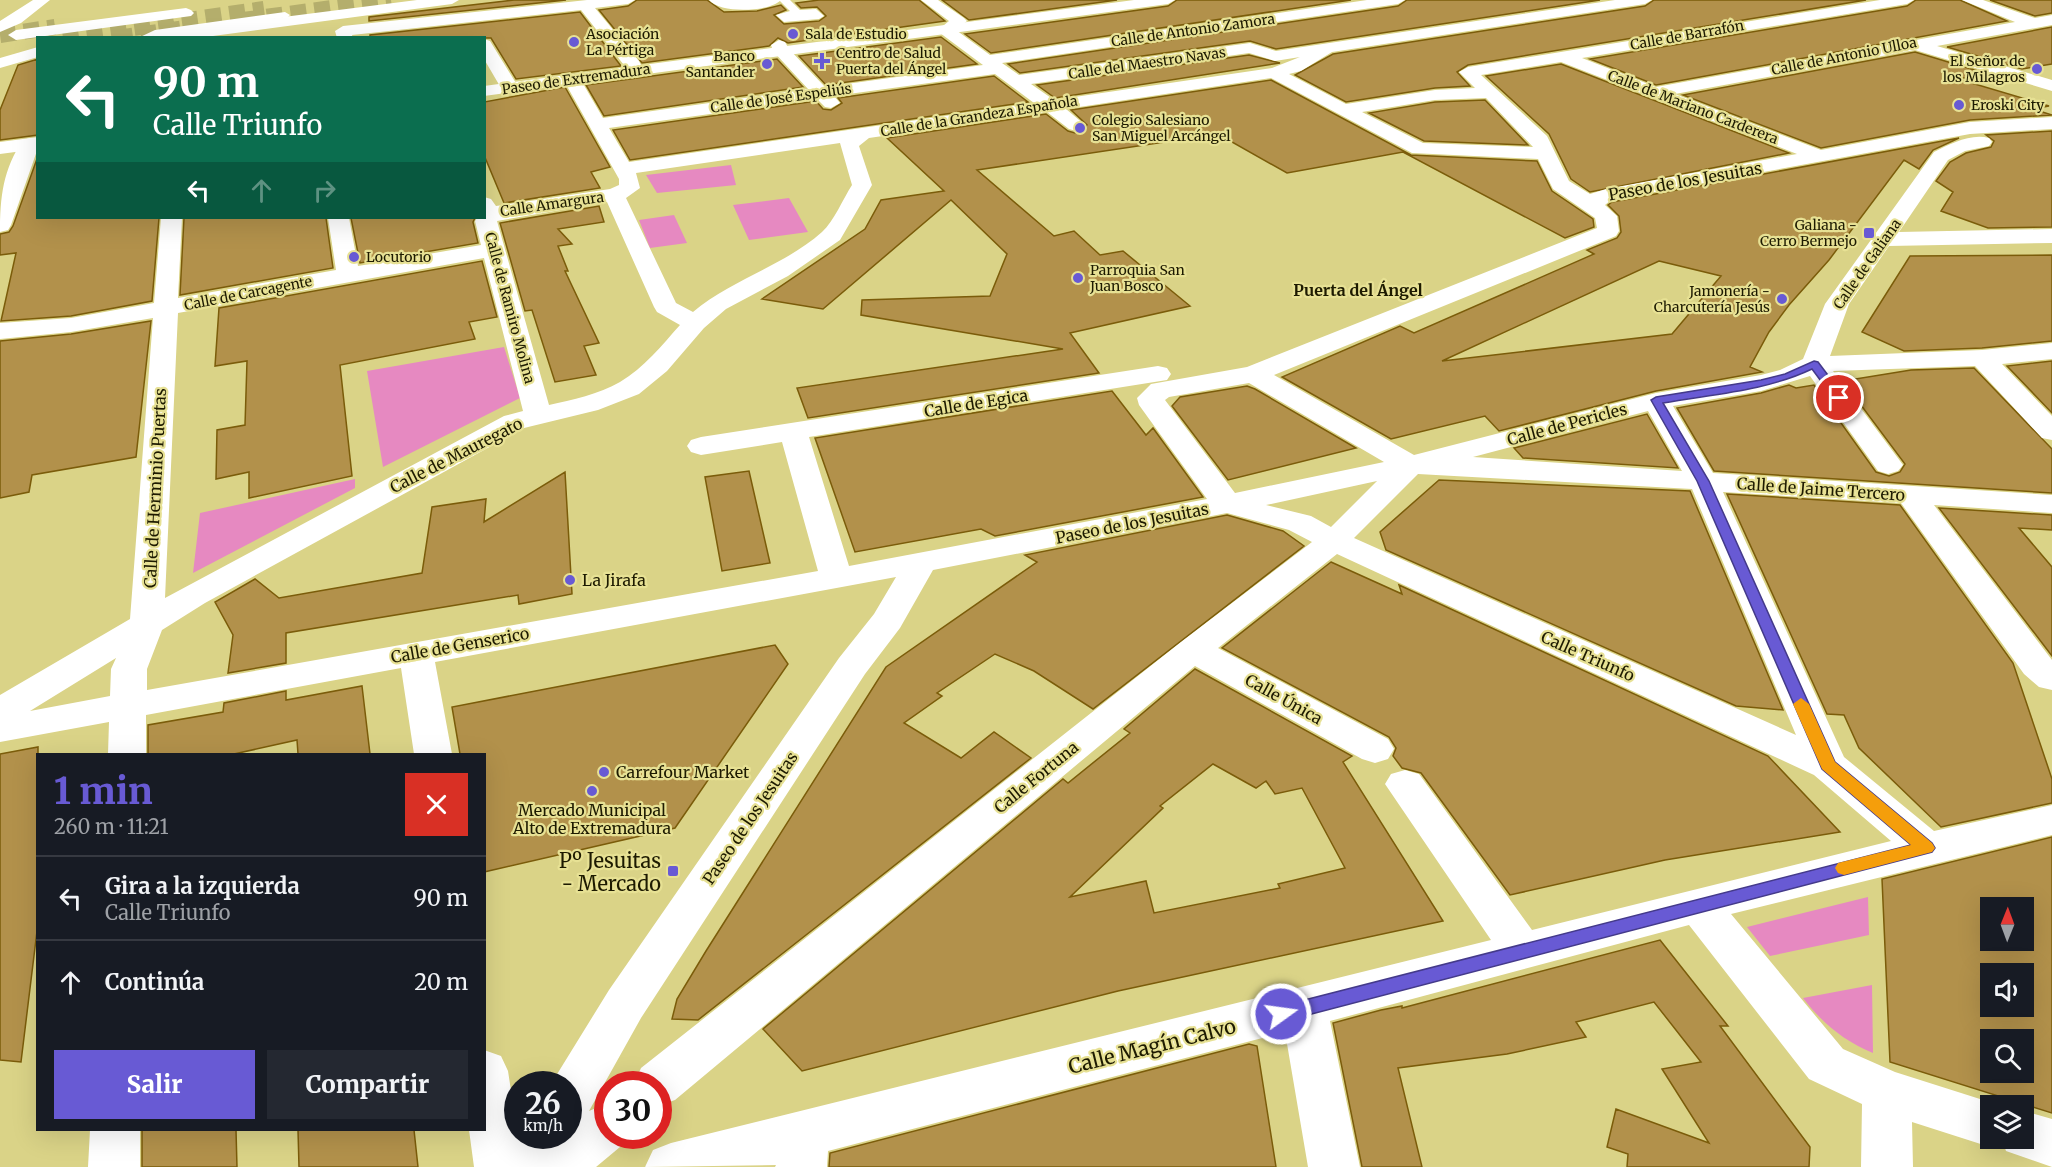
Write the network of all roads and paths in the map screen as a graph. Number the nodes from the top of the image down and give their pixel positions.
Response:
1 (25, 0) edge
2 (43, 0) edge
3 (452, 0) edge
4 (628, 0) edge
5 (716, 0) edge
6 (774, 0) edge
7 (784, 0) edge
8 (928, 0) edge
9 (1121, 0) edge
10 (1168, 0) edge
11 (1398, 0) edge
12 (1645, 0) edge
13 (1907, 0) edge
14 (1969, 0) edge
15 (286, 3) edge
16 (1780, 3) dead end
17 (585, 5) junction
18 (798, 13) dead end
19 (1813, 14) junction
20 (285, 15) dead end
21 (469, 18) junction
22 (2052, 20) edge
23 (2033, 23) junction
24 (952, 26) junction
25 (1856, 27) dead end
26 (2052, 29) edge
27 (3, 32) edge
28 (1877, 33) dead end
29 (344, 34) edge
30 (148, 36) edge
31 (173, 36) tunnel mouth
32 (479, 36) edge
33 (36, 38) edge
34 (1911, 44) junction
35 (486, 47) edge
36 (780, 48) junction
37 (35, 54) edge
38 (1564, 57) junction
39 (993, 64) junction
40 (1275, 64) junction
41 (633, 65) junction
42 (2, 67) edge
43 (572, 79) junction
44 (1017, 81) junction
45 (486, 84) edge
46 (508, 84) junction
47 (2052, 86) edge
48 (486, 90) edge
49 (821, 92) junction
50 (1655, 92) junction
51 (1490, 93) junction
52 (1049, 105) junction
53 (1346, 109) junction
54 (850, 123) junction
55 (599, 124) junction
56 (2049, 124) edge
57 (1076, 125) dead end
58 (0, 148) edge
59 (32, 149) edge
60 (1546, 153) junction
61 (1822, 157) junction
62 (0, 158) edge
63 (624, 169) junction
64 (615, 195) junction
65 (1594, 206) junction
66 (487, 208) edge
67 (171, 219) edge
68 (338, 219) edge
69 (0, 225) edge
70 (2052, 236) edge
71 (1884, 239) junction
72 (494, 249) junction
73 (348, 274) junction
74 (166, 309) junction
75 (695, 322) junction
76 (0, 331) edge
77 (2052, 351) edge
78 (1982, 358) junction
79 (1814, 364) junction
80 (1158, 374) dead end
81 (1253, 374) junction
82 (1656, 400) junction
83 (538, 414) junction
84 (794, 432) junction
85 (2052, 432) edge
86 (701, 446) dead end
87 (1410, 465) junction
88 (1888, 465) dead end
89 (1703, 481) junction
90 (1910, 494) junction
91 (1227, 504) junction
92 (2052, 504) edge
93 (1334, 541) junction
94 (921, 563) junction
95 (836, 578) junction
96 (147, 623) junction
97 (1193, 650) junction
98 (416, 653) junction
99 (2052, 678) edge
100 (129, 706) junction
101 (0, 712) edge
102 (0, 729) edge
103 (1375, 749) dead end
104 (127, 753) edge
105 (433, 753) edge
106 (1828, 765) junction
107 (1405, 783) dead end
108 (2052, 820) edge
109 (1926, 848) junction
110 (1698, 904) junction
111 (1522, 950) junction
112 (1304, 1008) junction
113 (672, 1073) edge
114 (582, 1077) edge
115 (486, 1083) edge
116 (1887, 1092) junction
117 (1980, 1121) edge
118 (115, 1131) edge
119 (594, 1137) edge
120 (2034, 1137) edge
121 (2052, 1143) edge
122 (541, 1149) edge
123 (803, 1150) edge
124 (114, 1167) edge
125 (500, 1167) edge
126 (530, 1167) edge
127 (557, 1167) edge
128 (671, 1167) edge
129 (1334, 1167) edge
130 (1887, 1167) edge

1 - 27 street
2 - 27 street
3 - 31 street
4 - 17 street
5 - 6 street
7 - 18 lane
8 - 24 street
9 - 24 street, Paseo de Extremadura
10 - 24 street, Paseo de Extremadura
11 - 39 street, Calle de Antonio Zamora
12 - 40 street, Calle de la Grandeza Española
13 - 19 street, Calle de Barrafón
14 - 23 street
15 - 27 street
16 - 19 street
17 - 21 street
17 - 41 street
19 - 25 street
19 - 38 street, Calle de Barrafón
20 - 30 lane
21 - 29 street
21 - 32 street
22 - 23 street, Calle de Antonio Ulloa
23 - 26 street
23 - 34 street, Calle de Antonio Ulloa
24 - 36 street, Paseo de Extremadura
24 - 39 street
27 - 33 street
28 - 34 street
34 - 47 street
34 - 50 street, Calle de Antonio Ulloa
35 - 46 street
36 - 41 street, Paseo de Extremadura
36 - 43 street, Paseo de Extremadura
36 - 49 street
37 - 42 street
38 - 50 street, Calle de Mariano Carderera
38 - 51 street, Calle de Barrafón
39 - 44 street
39 - 49 street, Calle de José Espeliús
40 - 44 street, Calle del Maestro Navas
40 - 52 street, Calle de la Grandeza Española
40 - 53 street, Calle del Maestro Navas
41 - 46 street, Paseo de Extremadura
43 - 46 street, Paseo de Extremadura
43 - 55 street
44 - 52 street
45 - 46 street, Paseo de Extremadura
46 - 48 street, Paseo de Extremadura
49 - 54 street
49 - 55 street, Calle de José Espeliús
50 - 61 street, Calle de Mariano Carderera
51 - 53 street
51 - 60 street
52 - 54 street, Calle de la Grandeza Española
52 - 57 street
53 - 60 street, Calle del Maestro Navas
54 - 63 street, Calle de la Grandeza Española
54 - 75 street, Calle de Mauregato
55 - 63 street
56 - 61 street, Paseo de los Jesuitas
56 - 71 street, Calle de Galiana
58 - 59 street
59 - 62 street
59 - 69 street
60 - 65 street
61 - 65 street, Paseo de los Jesuitas
63 - 64 street
64 - 66 street, Calle Amargura
64 - 75 street
65 - 81 street, Paseo de los Jesuitas
66 - 72 street, Calle de Ramiro Molina
67 - 74 street, Calle de Herminio Puertas
68 - 73 street
70 - 71 street
71 - 79 street, Calle de Galiana
72 - 73 street, Calle de Carcagente
72 - 83 street, Calle de Ramiro Molina
73 - 74 street, Calle de Carcagente
74 - 76 street, Calle de Carcagente
74 - 96 street, Calle de Herminio Puertas
75 - 83 street, Calle de Mauregato
77 - 78 street, Calle de Pericles
78 - 79 street, Calle de Pericles
78 - 85 street
79 - 82 street, Calle de Pericles
79 - 88 street
80 - 84 street, Calle de Egica
81 - 87 street
81 - 91 street, Paseo de los Jesuitas
82 - 87 street, Calle de Pericles
82 - 89 street
83 - 96 street, Calle de Mauregato
84 - 86 street, Calle de Egica
84 - 95 street
87 - 89 street, Calle de Jaime Tercero
87 - 91 street, Calle de Pericles
87 - 93 street, Calle Fortuna
89 - 90 street, Calle de Jaime Tercero
89 - 106 street
90 - 92 street, Calle de Jaime Tercero
90 - 99 street
91 - 93 street, Calle Triunfo
91 - 94 street, Paseo de los Jesuitas
93 - 97 street, Calle Fortuna
93 - 106 street, Calle Triunfo
94 - 95 street, Calle de Genserico
94 - 114 street, Paseo de los Jesuitas
95 - 98 street, Calle de Genserico
96 - 100 street, Calle de Herminio Puertas
96 - 101 street, Calle de Mauregato
97 - 103 street, Calle Única
97 - 113 street, Calle Fortuna
98 - 100 street, Calle de Genserico
98 - 105 street
100 - 102 street, Calle de Genserico
100 - 104 street, Calle de Herminio Puertas
106 - 109 street, Calle Triunfo
107 - 111 street
108 - 109 street, Calle Magín Calvo
109 - 110 street, Calle Magín Calvo
110 - 111 street, Calle Magín Calvo
110 - 116 street
111 - 112 street, Calle Magín Calvo
112 - 123 street, Calle Magín Calvo
112 - 129 street
115 - 125 street
116 - 117 street
116 - 130 street
118 - 124 street
119 - 127 street
120 - 121 street
122 - 126 street
123 - 128 street, Calle Magín Calvo

